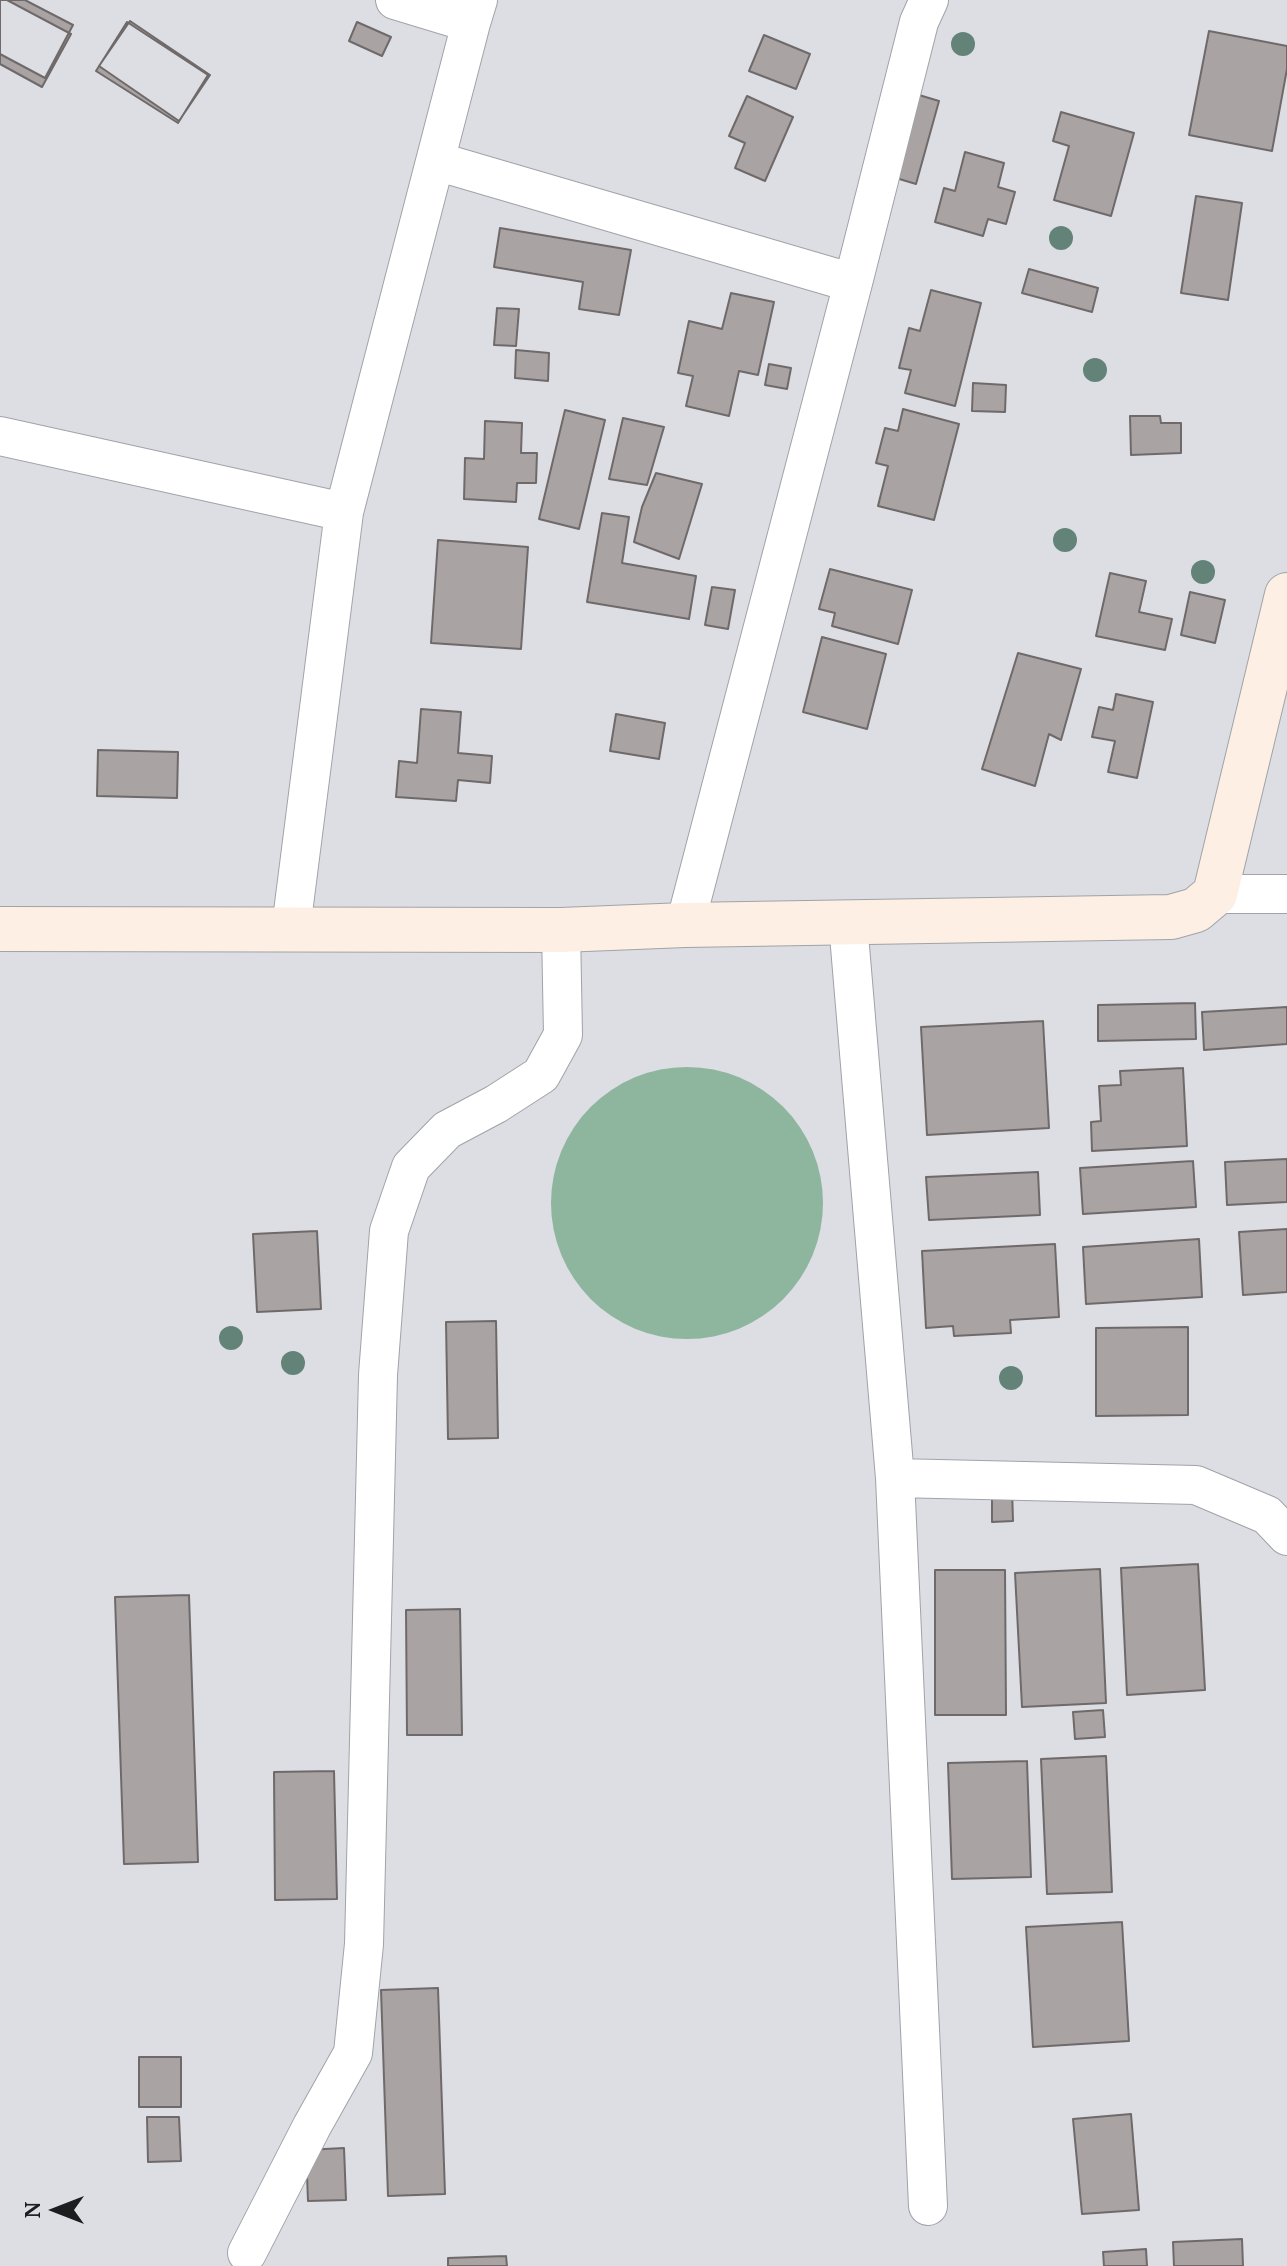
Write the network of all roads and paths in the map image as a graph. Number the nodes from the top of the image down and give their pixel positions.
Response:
1 (395, 0) edge
2 (929, 0) edge
3 (474, 12) edge
4 (436, 161) junction
5 (853, 283) junction
6 (0, 436) edge
7 (344, 512) junction
8 (1287, 595) edge
9 (1215, 894) junction
10 (1287, 894) edge
11 (848, 923) junction
12 (685, 925) junction
13 (291, 928) junction
14 (0, 929) edge
15 (561, 930) junction
16 (895, 1478) junction
17 (1287, 1536) edge
18 (928, 2206) dead end
19 (247, 2253) dead end

1 - 3 street
2 - 5 street
3 - 4 street
4 - 5 street
4 - 7 street
5 - 12 street
6 - 7 street
7 - 13 street
8 - 9 street
9 - 10 street
9 - 11 street
11 - 12 street
11 - 16 street
12 - 15 street
13 - 14 street
13 - 15 street
15 - 19 street
16 - 17 street
16 - 18 street

